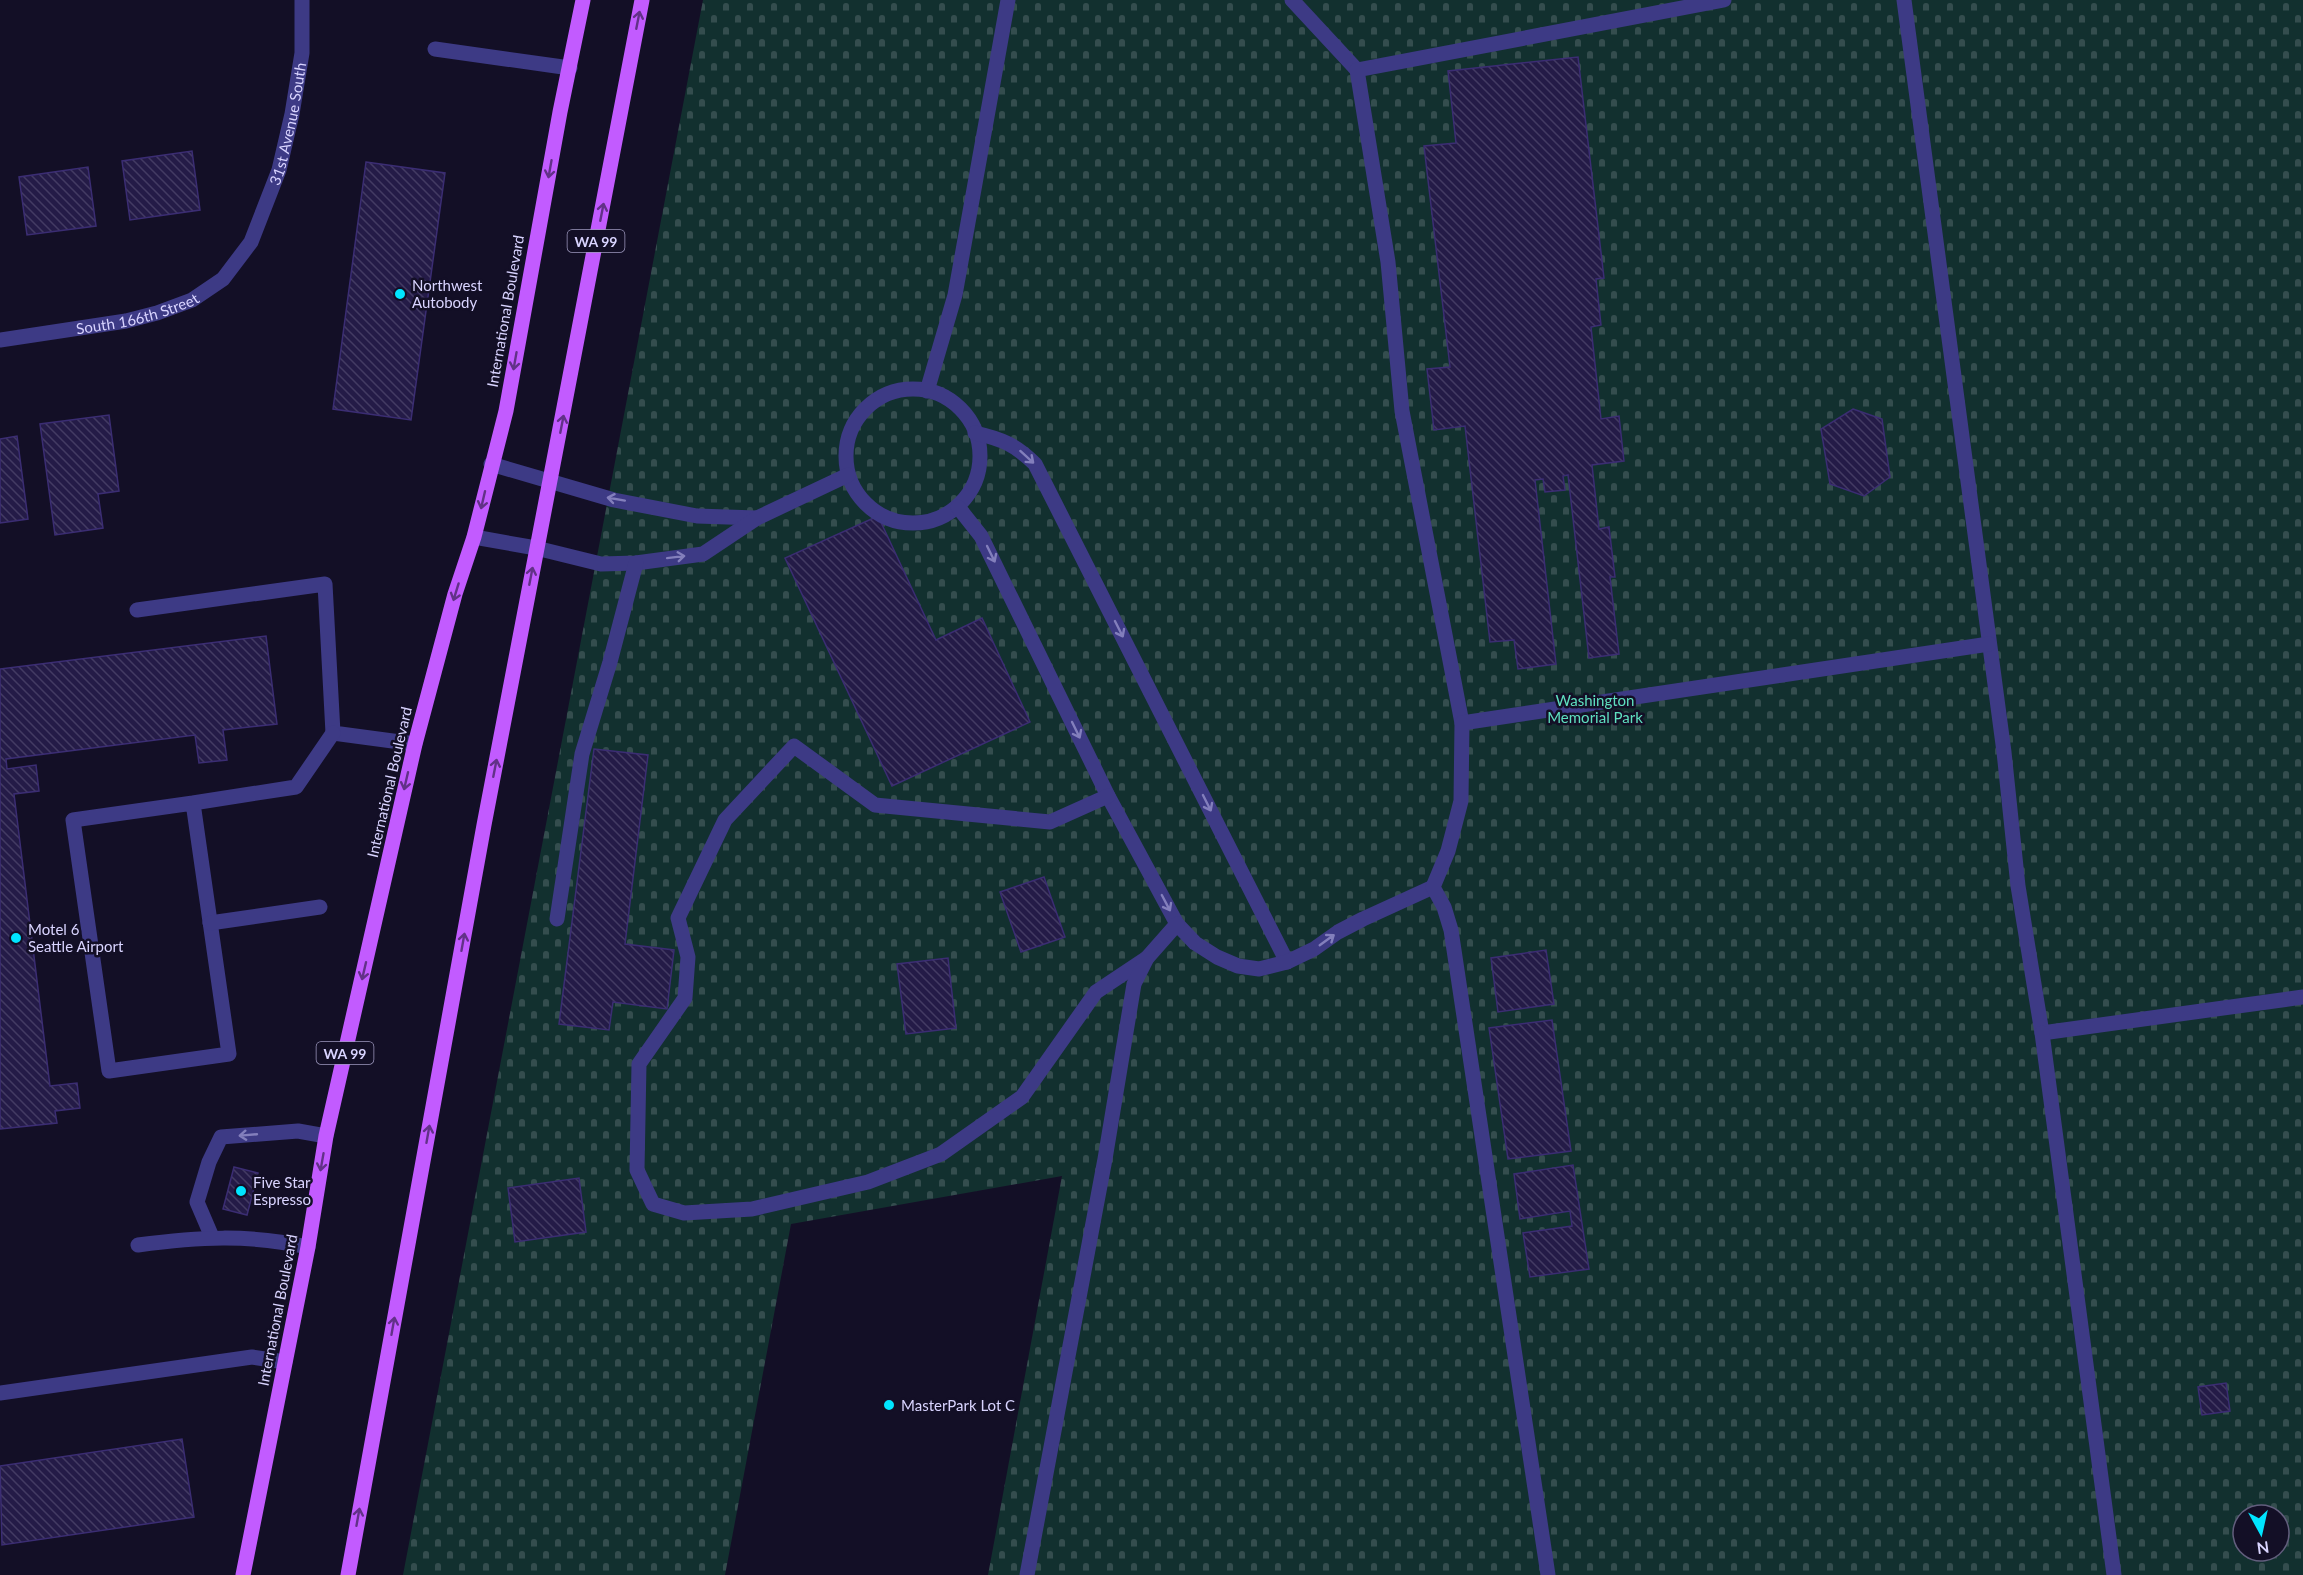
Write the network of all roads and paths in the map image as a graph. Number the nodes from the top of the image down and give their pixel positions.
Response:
1 (302, 0) edge
2 (583, 0) edge
3 (642, 0) edge
4 (1008, 0) edge
5 (1292, 0) edge
6 (1724, 0) edge
7 (1904, 0) edge
8 (435, 49) dead end
9 (570, 68) junction
10 (1357, 70) junction
11 (251, 242) joint
12 (0, 340) edge
13 (927, 391) junction
14 (975, 433) junction
15 (491, 464) junction
16 (848, 474) junction
17 (551, 482) junction
18 (958, 507) junction
19 (757, 518) junction
20 (474, 537) junction
21 (536, 548) junction
22 (636, 563) junction
23 (137, 610) dead end
24 (1989, 644) junction
25 (1462, 723) junction
26 (333, 733) junction
27 (415, 744) junction
28 (1108, 796) junction
29 (193, 803) junction
30 (1433, 887) junction
31 (320, 907) dead end
32 (557, 919) dead end
33 (210, 923) junction
34 (1177, 924) junction
35 (1147, 958) junction
36 (1287, 962) junction
37 (2303, 997) edge
38 (2042, 1034) junction
39 (326, 1136) junction
40 (212, 1237) junction
41 (138, 1245) dead end
42 (308, 1247) junction
43 (285, 1362) junction
44 (0, 1393) edge
45 (243, 1575) edge
46 (348, 1575) edge
47 (1027, 1575) edge
48 (1548, 1575) edge
49 (2114, 1575) edge

1 - 11 street, 31st Avenue South
2 - 9 main road, International Boulevard / WA 99
17 -> 3 main road, WA 99
4 - 13 street
5 - 10 street
6 - 10 street
7 - 24 street
8 - 9 street
9 -> 15 main road, International Boulevard / WA 99
10 - 25 street
11 - 12 street, South 166th Street
13 - 14 street
13 - 16 street
14 - 18 street
14 -> 36 street
15 - 17 street
15 -> 20 main road, International Boulevard / WA 99
16 - 18 street
16 - 19 street
19 -> 17 street
17 - 21 main road, WA 99
18 -> 28 street
22 -> 19 street
20 - 21 street
20 -> 27 main road, International Boulevard / WA 99
21 - 22 street
46 -> 21 main road, WA 99
22 - 32 street
23 - 26 street
24 - 25 street
24 - 38 street
25 - 30 street
26 - 27 street
26 - 29 street
27 -> 39 main road, International Boulevard / WA 99
28 -> 34 street
28 - 35 street
29 - 33 street
29 - 33 street
36 -> 30 street
30 - 48 street
31 - 33 street
34 - 35 street
34 - 36 street
35 - 47 street
37 - 38 street
38 - 49 street
39 -> 40 street
39 -> 42 main road, International Boulevard / WA 99
40 - 41 street
40 - 42 street
42 - 43 main road, International Boulevard / WA 99
43 - 44 street
43 - 45 main road, International Boulevard / WA 99

